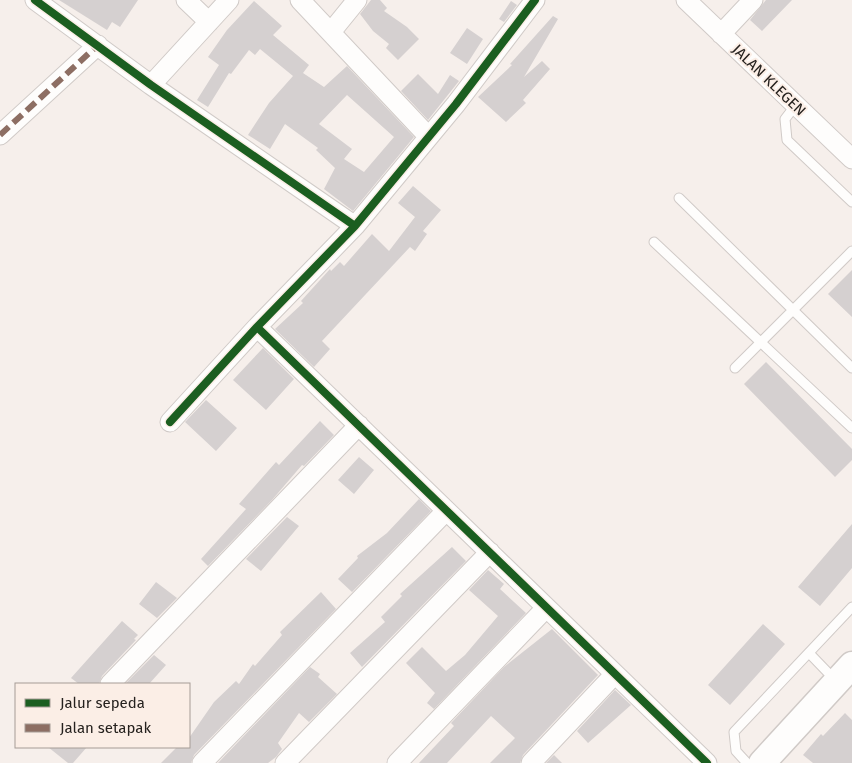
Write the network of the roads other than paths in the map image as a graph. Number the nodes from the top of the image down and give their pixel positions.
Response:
1 (34, 0) edge
2 (186, 0) edge
3 (229, 0) edge
4 (300, 0) edge
5 (357, 0) edge
6 (535, 0) edge
7 (686, 0) edge
8 (753, 0) edge
9 (209, 22) junction
10 (331, 32) junction
11 (721, 34) junction
12 (98, 45) junction
13 (151, 85) junction
14 (795, 106) junction
15 (0, 135) edge
16 (428, 136) junction
17 (852, 159) edge
18 (679, 198) dead end
19 (852, 202) edge
20 (355, 226) junction
21 (654, 242) dead end
22 (852, 251) edge
23 (795, 310) junction
24 (257, 327) junction
25 (760, 343) junction
26 (735, 368) dead end
27 (852, 368) edge
28 (170, 422) dead end
29 (359, 425) junction
30 (852, 428) edge
31 (446, 511) junction
32 (490, 552) junction
33 (852, 606) edge
34 (546, 608) junction
35 (809, 653) junction
36 (844, 673) edge
37 (614, 675) junction
38 (111, 683) edge
39 (202, 763) edge
40 (285, 763) edge
41 (397, 763) edge
42 (531, 763) edge
43 (707, 763) edge
44 (747, 763) edge
45 (762, 763) edge

1 - 12 street
2 - 9 street
3 - 9 street
4 - 10 street
5 - 10 street
6 - 16 street
7 - 11 street, JALAN KLEGEN
8 - 11 street
9 - 13 street
10 - 16 street
11 - 14 street, JALAN KLEGEN
12 - 13 street
12 - 15 street
13 - 20 street
14 - 17 street, JALAN KLEGEN
14 - 19 lane
16 - 20 street
18 - 23 lane
20 - 24 street
21 - 25 lane
22 - 23 lane
23 - 25 lane
23 - 27 lane
24 - 28 street
24 - 29 street
25 - 26 lane
25 - 30 lane
29 - 31 street
29 - 38 street
31 - 32 street
31 - 39 street
32 - 34 street
32 - 40 street
33 - 35 lane
34 - 37 street
34 - 41 street
35 - 36 lane
35 - 44 lane
36 - 45 main road
37 - 42 street
37 - 43 street

